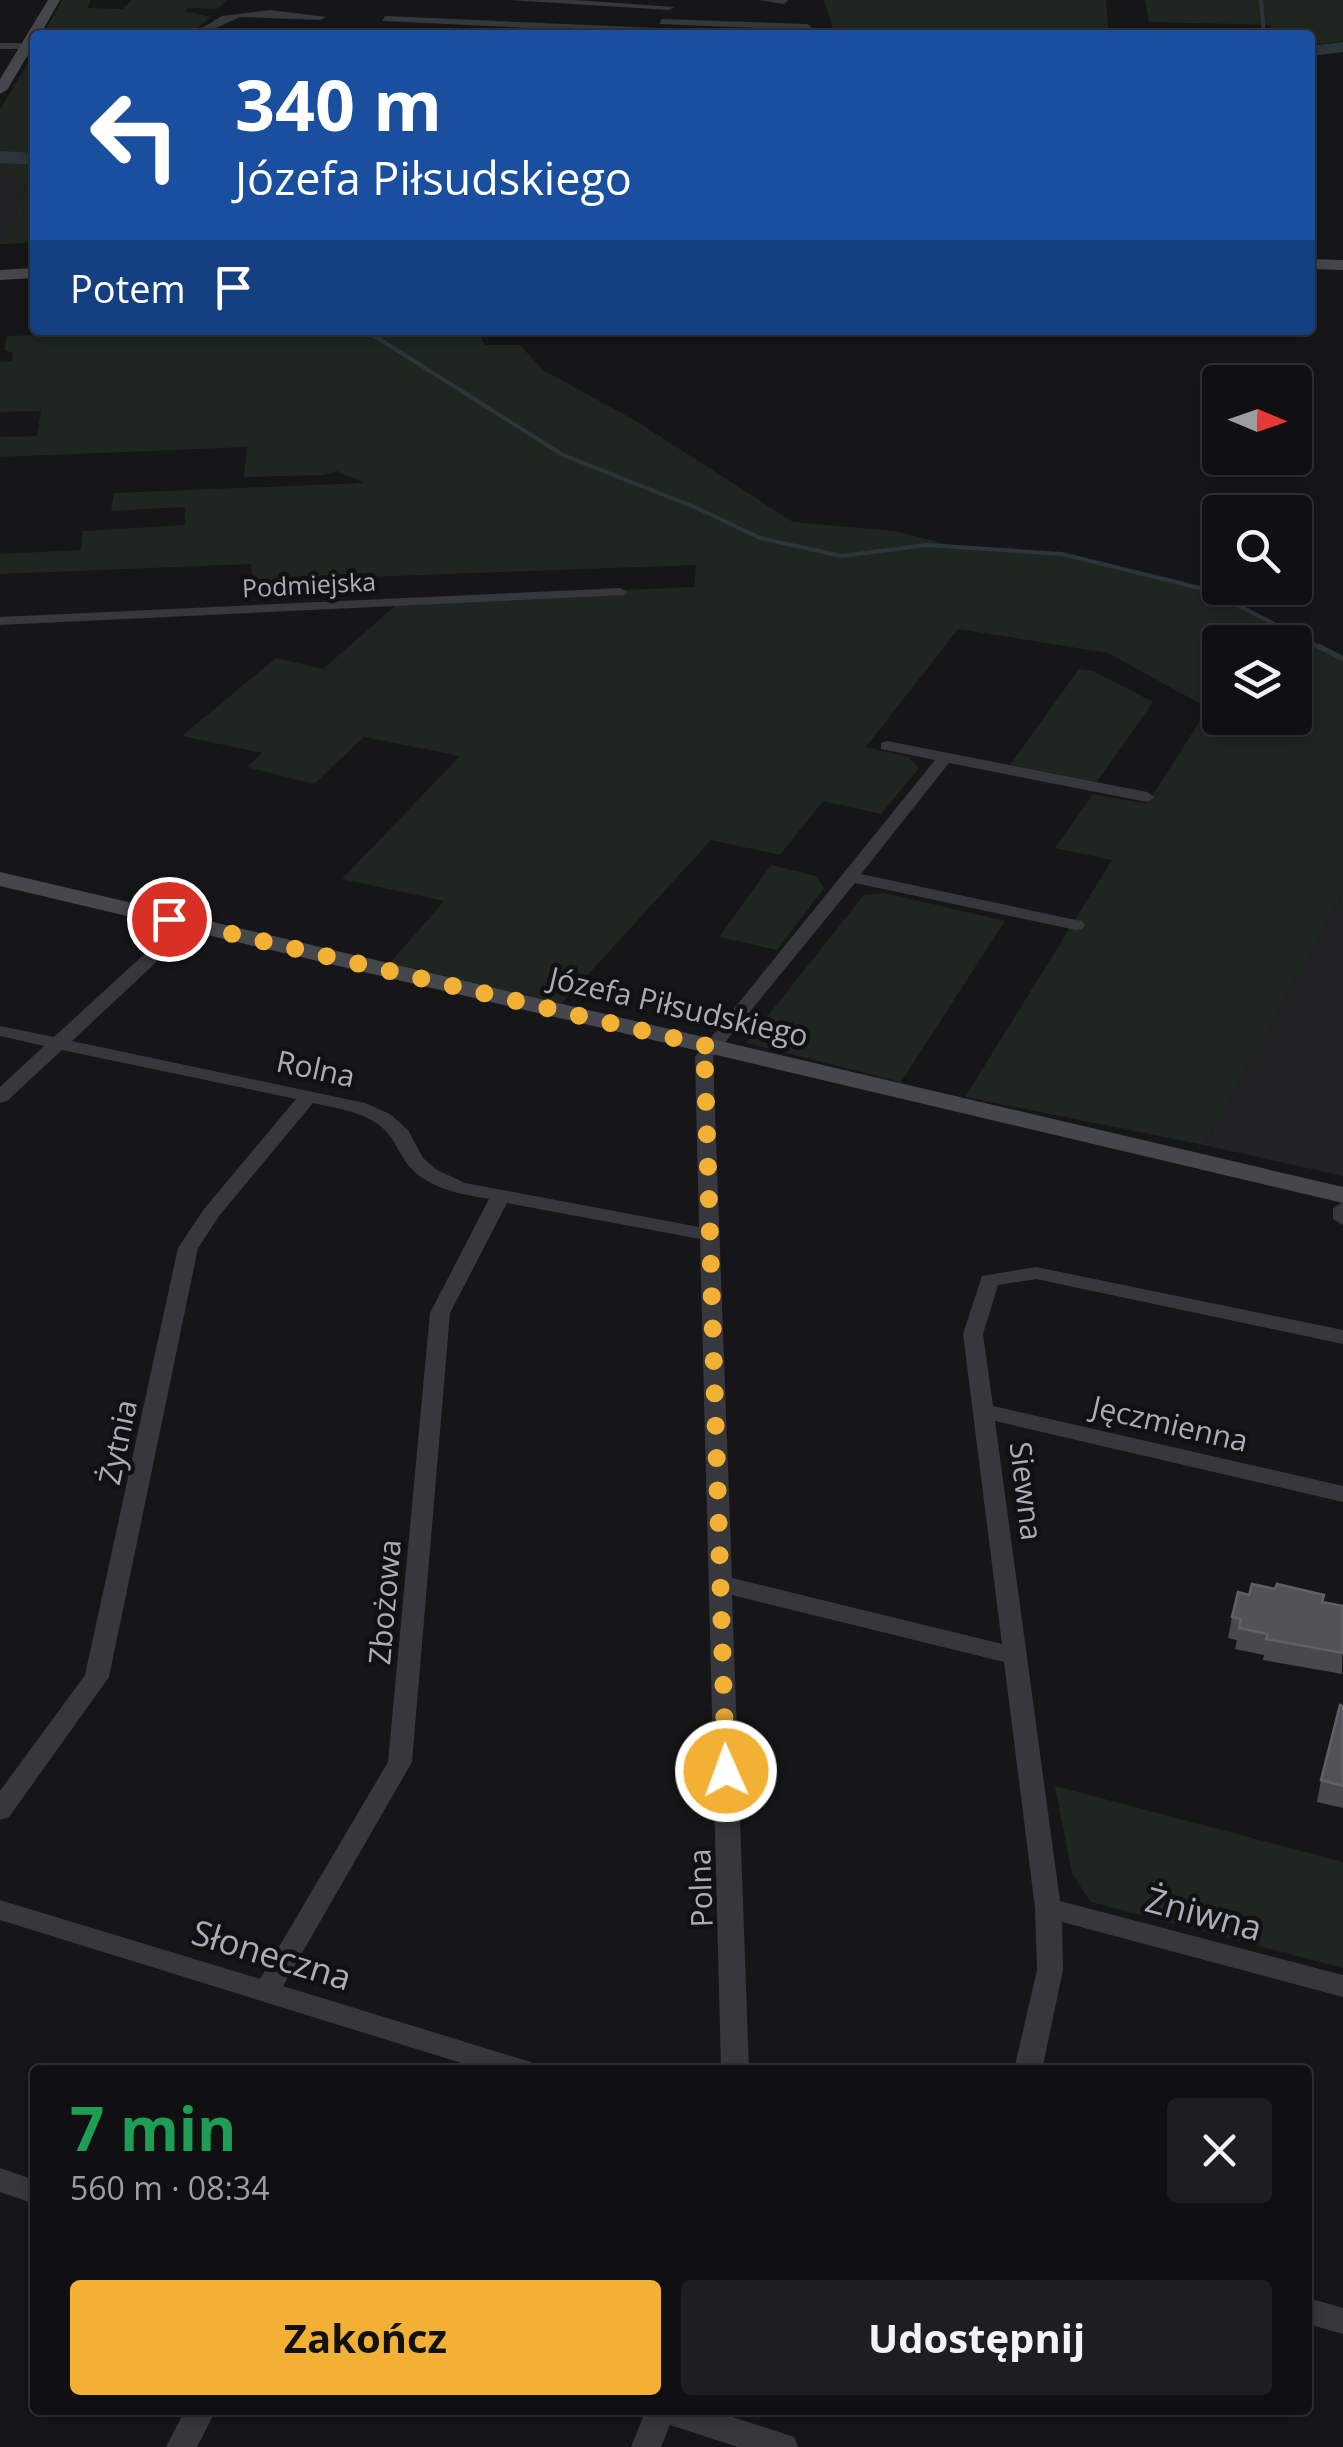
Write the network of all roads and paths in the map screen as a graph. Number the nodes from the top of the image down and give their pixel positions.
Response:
1 (54, 0) edge
2 (514, 0) edge
3 (764, 0) edge
4 (783, 1) edge
5 (671, 3) edge
6 (321, 17) dead end
7 (385, 19) dead end
8 (807, 27) dead end
9 (39, 30) edge
10 (202, 30) edge
11 (658, 30) edge
12 (0, 46) edge
13 (30, 46) edge
14 (30, 47) edge
15 (0, 90) edge
16 (1315, 264) edge
17 (1343, 265) edge
18 (30, 274) edge
19 (3, 275) edge
20 (620, 592) dead end
21 (0, 622) edge
22 (887, 746) dead end
23 (946, 758) junction
24 (1147, 797) dead end
25 (852, 877) junction
26 (0, 879) edge
27 (1076, 925) dead end
28 (158, 951) dead end
29 (0, 1031) edge
30 (57, 1044) junction
31 (713, 1047) junction
32 (309, 1096) junction
33 (0, 1098) edge
34 (1343, 1196) edge
35 (500, 1198) junction
36 (1343, 1208) edge
37 (1343, 1219) edge
38 (709, 1236) junction
39 (1343, 1337) edge
40 (984, 1411) junction
41 (1343, 1494) edge
42 (721, 1584) junction
43 (1014, 1656) junction
44 (0, 1810) edge
45 (1048, 1908) junction
46 (0, 1910) edge
47 (1343, 1986) edge
48 (266, 1992) junction
49 (506, 2065) edge
50 (735, 2065) edge
51 (1029, 2065) edge
52 (0, 2180) edge
53 (30, 2190) edge
54 (1312, 2312) edge
55 (1343, 2322) edge
56 (198, 2415) edge
57 (662, 2415) edge
58 (680, 2415) edge
59 (182, 2447) edge
60 (646, 2447) edge
61 (782, 2447) edge

1 - 9 main road
2 - 5 street
3 - 4 street
5 - 11 street
6 - 10 street
7 - 11 street
8 - 11 street
12 - 13 street
14 - 15 main road
16 - 17 main road
18 - 19 main road
20 - 21 street, Podmiejska
22 - 23 street
23 - 24 street
23 - 25 street
25 - 27 street
25 - 31 street
26 - 31 main road, Józefa Piłsudskiego
28 - 30 street
29 - 30 street, Rolna
30 - 32 street, Rolna
30 - 33 street
31 - 34 main road, Józefa Piłsudskiego
31 - 38 street, Polna
32 - 35 street, Rolna
32 - 44 street, Żytnia
35 - 38 street, Rolna
35 - 48 street, Zbożowa
36 - 37 street
38 - 42 street, Polna
39 - 40 street, Siewna
40 - 41 street, Jęczmienna
40 - 43 street, Siewna
42 - 43 street
42 - 50 street, Polna
43 - 45 street, Siewna
45 - 47 street, Żniwna
45 - 51 street, Siewna
46 - 48 street, Słoneczna
48 - 49 street, Słoneczna
52 - 53 street
54 - 55 street
56 - 59 street
57 - 60 street
58 - 61 street

